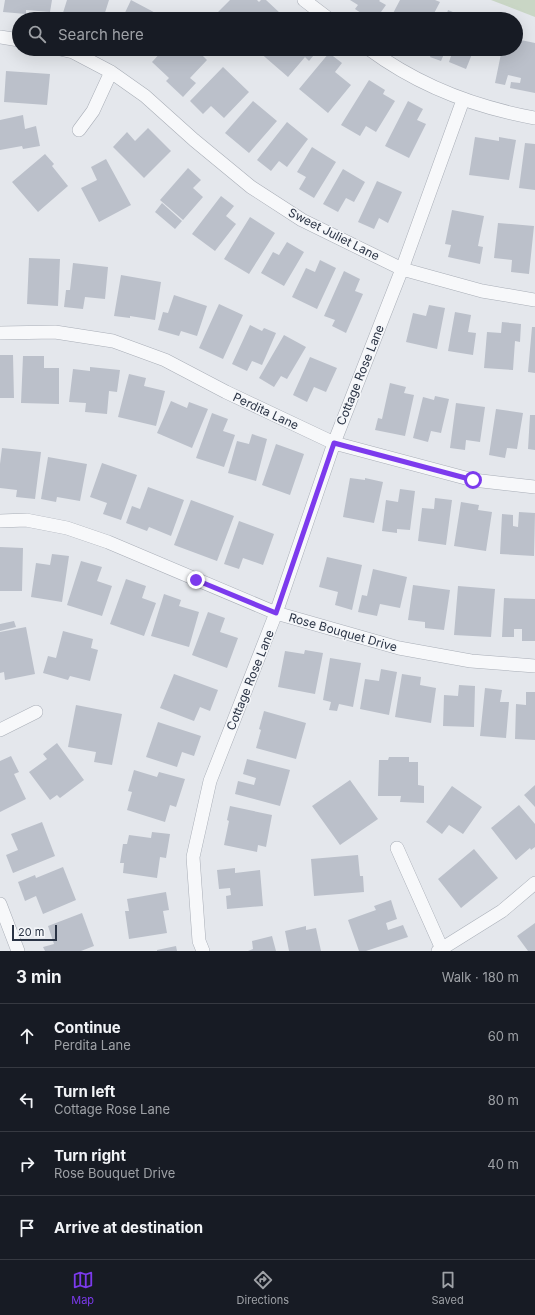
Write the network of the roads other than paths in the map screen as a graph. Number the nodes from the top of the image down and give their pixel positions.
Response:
1 (304, 0) edge
2 (320, 12) edge
3 (0, 37) edge
4 (12, 39) edge
5 (80, 56) edge
6 (379, 56) edge
7 (110, 72) junction
8 (463, 100) junction
9 (535, 118) edge
10 (79, 130) dead end
11 (402, 269) junction
12 (535, 300) edge
13 (0, 332) edge
14 (334, 443) junction
15 (535, 487) edge
16 (0, 521) edge
17 (276, 613) junction
18 (535, 666) edge
19 (36, 712) dead end
20 (0, 730) edge
21 (397, 848) dead end
22 (535, 883) edge
23 (0, 904) edge
24 (440, 950) edge
25 (18, 951) edge
26 (203, 951) edge

1 - 2 street
3 - 4 street
5 - 7 street, Sweet Juliet Lane
6 - 8 street
7 - 10 street
7 - 11 street, Sweet Juliet Lane
8 - 9 street
8 - 11 street, Cottage Rose Lane
11 - 12 street, Sweet Juliet Lane
11 - 14 street, Cottage Rose Lane
13 - 14 street, Perdita Lane
14 - 15 street, Perdita Lane
14 - 17 street, Cottage Rose Lane
16 - 17 street, Rose Bouquet Drive
17 - 18 street, Rose Bouquet Drive
17 - 26 street, Cottage Rose Lane
19 - 20 street
21 - 24 street
22 - 24 street
23 - 25 street

